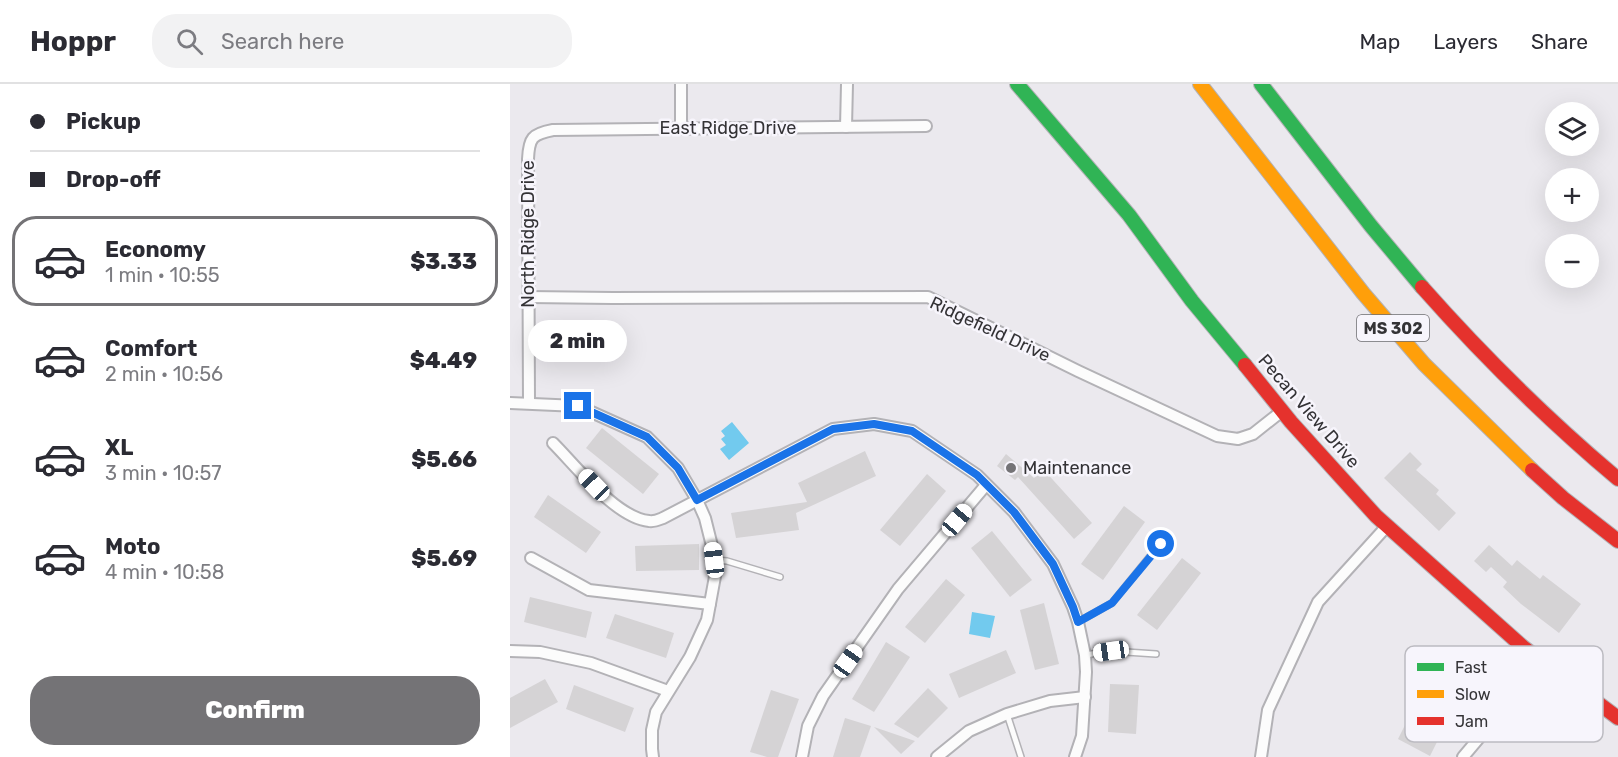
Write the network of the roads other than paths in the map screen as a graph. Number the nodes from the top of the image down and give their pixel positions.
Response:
1 (681, 84) edge
2 (847, 84) edge
3 (1017, 84) edge
4 (1200, 84) edge
5 (1261, 84) edge
6 (926, 126) dead end
7 (681, 128) junction
8 (846, 128) junction
9 (532, 138) joint
10 (528, 297) junction
11 (510, 403) edge
12 (529, 403) junction
13 (1282, 411) junction
14 (554, 443) dead end
15 (1618, 479) edge
16 (986, 485) junction
17 (697, 500) junction
18 (1388, 526) junction
19 (1618, 541) edge
20 (1161, 544) dead end
21 (531, 558) dead end
22 (714, 560) junction
23 (780, 577) dead end
24 (710, 604) junction
25 (1078, 622) junction
26 (1522, 646) edge
27 (510, 651) edge
28 (1156, 654) dead end
29 (1085, 655) junction
30 (668, 691) junction
31 (1085, 698) junction
32 (1603, 707) edge
33 (1007, 714) junction
34 (1618, 718) edge
35 (1476, 742) edge
36 (653, 757) edge
37 (802, 757) edge
38 (937, 757) edge
39 (1021, 757) edge
40 (1075, 757) edge
41 (1261, 757) edge
42 (1463, 757) edge

1 - 7 street
2 - 8 street
3 - 13 main road, Pecan View Drive
4 - 19 main road, MS 302
5 - 15 main road, MS 302
6 - 8 street, East Ridge Drive
7 - 8 street, East Ridge Drive
7 - 9 street, East Ridge Drive
9 - 10 street, North Ridge Drive
10 - 12 street, North Ridge Drive
10 - 13 street, Ridgefield Drive
11 - 12 street
12 - 17 street
13 - 18 main road, Pecan View Drive
14 - 17 street
16 - 17 street
16 - 25 street
16 - 37 street
17 - 22 street
18 - 26 main road, Pecan View Drive
18 - 41 street
20 - 25 lane
21 - 24 street
22 - 23 lane
22 - 24 street
24 - 30 street
25 - 29 street
27 - 30 street
28 - 29 lane
29 - 31 street
30 - 36 street
31 - 33 street
31 - 40 street
32 - 34 main road, Pecan View Drive
33 - 38 street
33 - 39 lane
35 - 42 street

